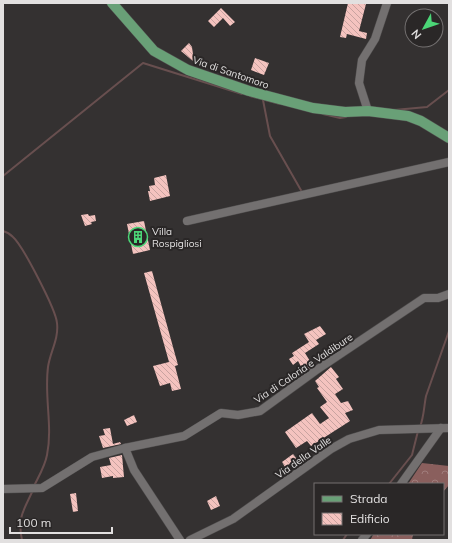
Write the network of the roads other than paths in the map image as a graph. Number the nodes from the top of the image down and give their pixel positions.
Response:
1 (112, 3) edge
2 (386, 3) edge
3 (368, 111) junction
4 (449, 138) edge
5 (449, 162) edge
6 (187, 221) dead end
7 (449, 294) edge
8 (445, 428) edge
9 (125, 448) junction
10 (403, 483) edge
11 (3, 489) edge
12 (180, 540) edge
13 (190, 540) edge

1 - 3 main road, Via di Santomoro
2 - 3 street
3 - 4 main road, Via di Santomoro
5 - 6 street
7 - 9 street, Via di Caloria e Valdibure
8 - 10 street
8 - 13 street, Via della Valle
9 - 11 street, Via di Caloria e Valdibure
9 - 12 street

